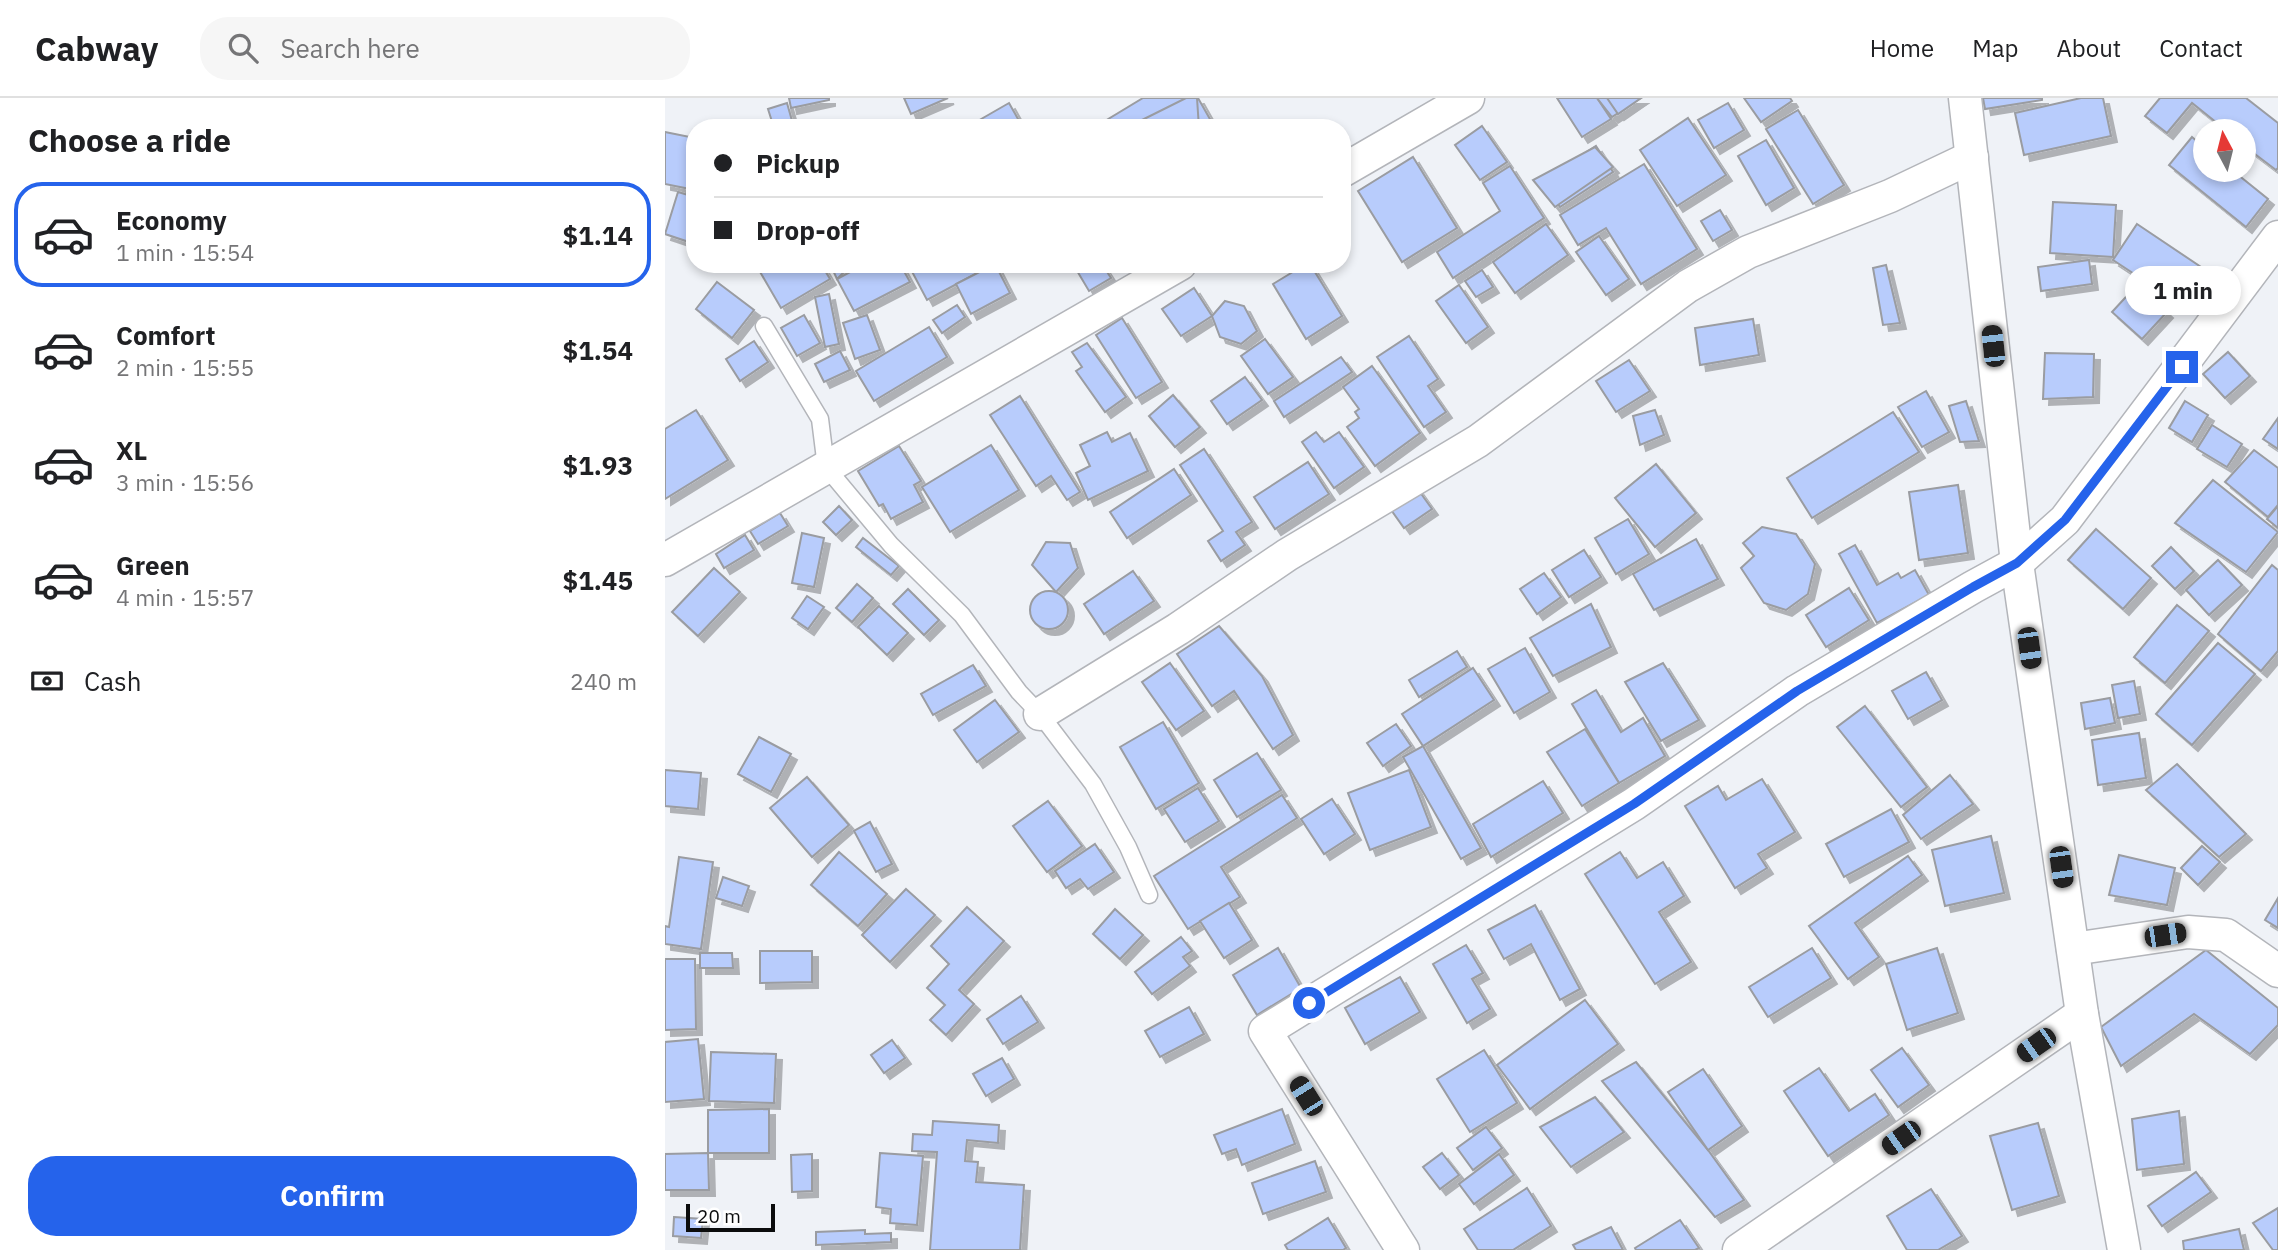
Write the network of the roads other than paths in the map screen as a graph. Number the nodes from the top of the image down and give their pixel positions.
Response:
1 (1468, 98) edge
2 (1965, 98) edge
3 (1972, 157) junction
4 (1351, 166) edge
5 (2278, 237) edge
6 (1164, 273) edge
7 (764, 326) dead end
8 (826, 467) junction
9 (665, 560) edge
10 (2017, 563) junction
11 (1040, 714) junction
12 (1149, 895) dead end
13 (2073, 949) junction
14 (2278, 971) edge
15 (2082, 1014) junction
16 (1403, 1250) edge
17 (1739, 1250) edge
18 (2124, 1250) edge

1 - 4 street
2 - 3 street
3 - 10 street
3 - 11 street
5 - 10 street
6 - 8 street
7 - 8 lane
8 - 9 street
8 - 11 lane
10 - 13 street
10 - 16 street
11 - 12 lane
13 - 14 street
13 - 15 street
15 - 17 street
15 - 18 street

